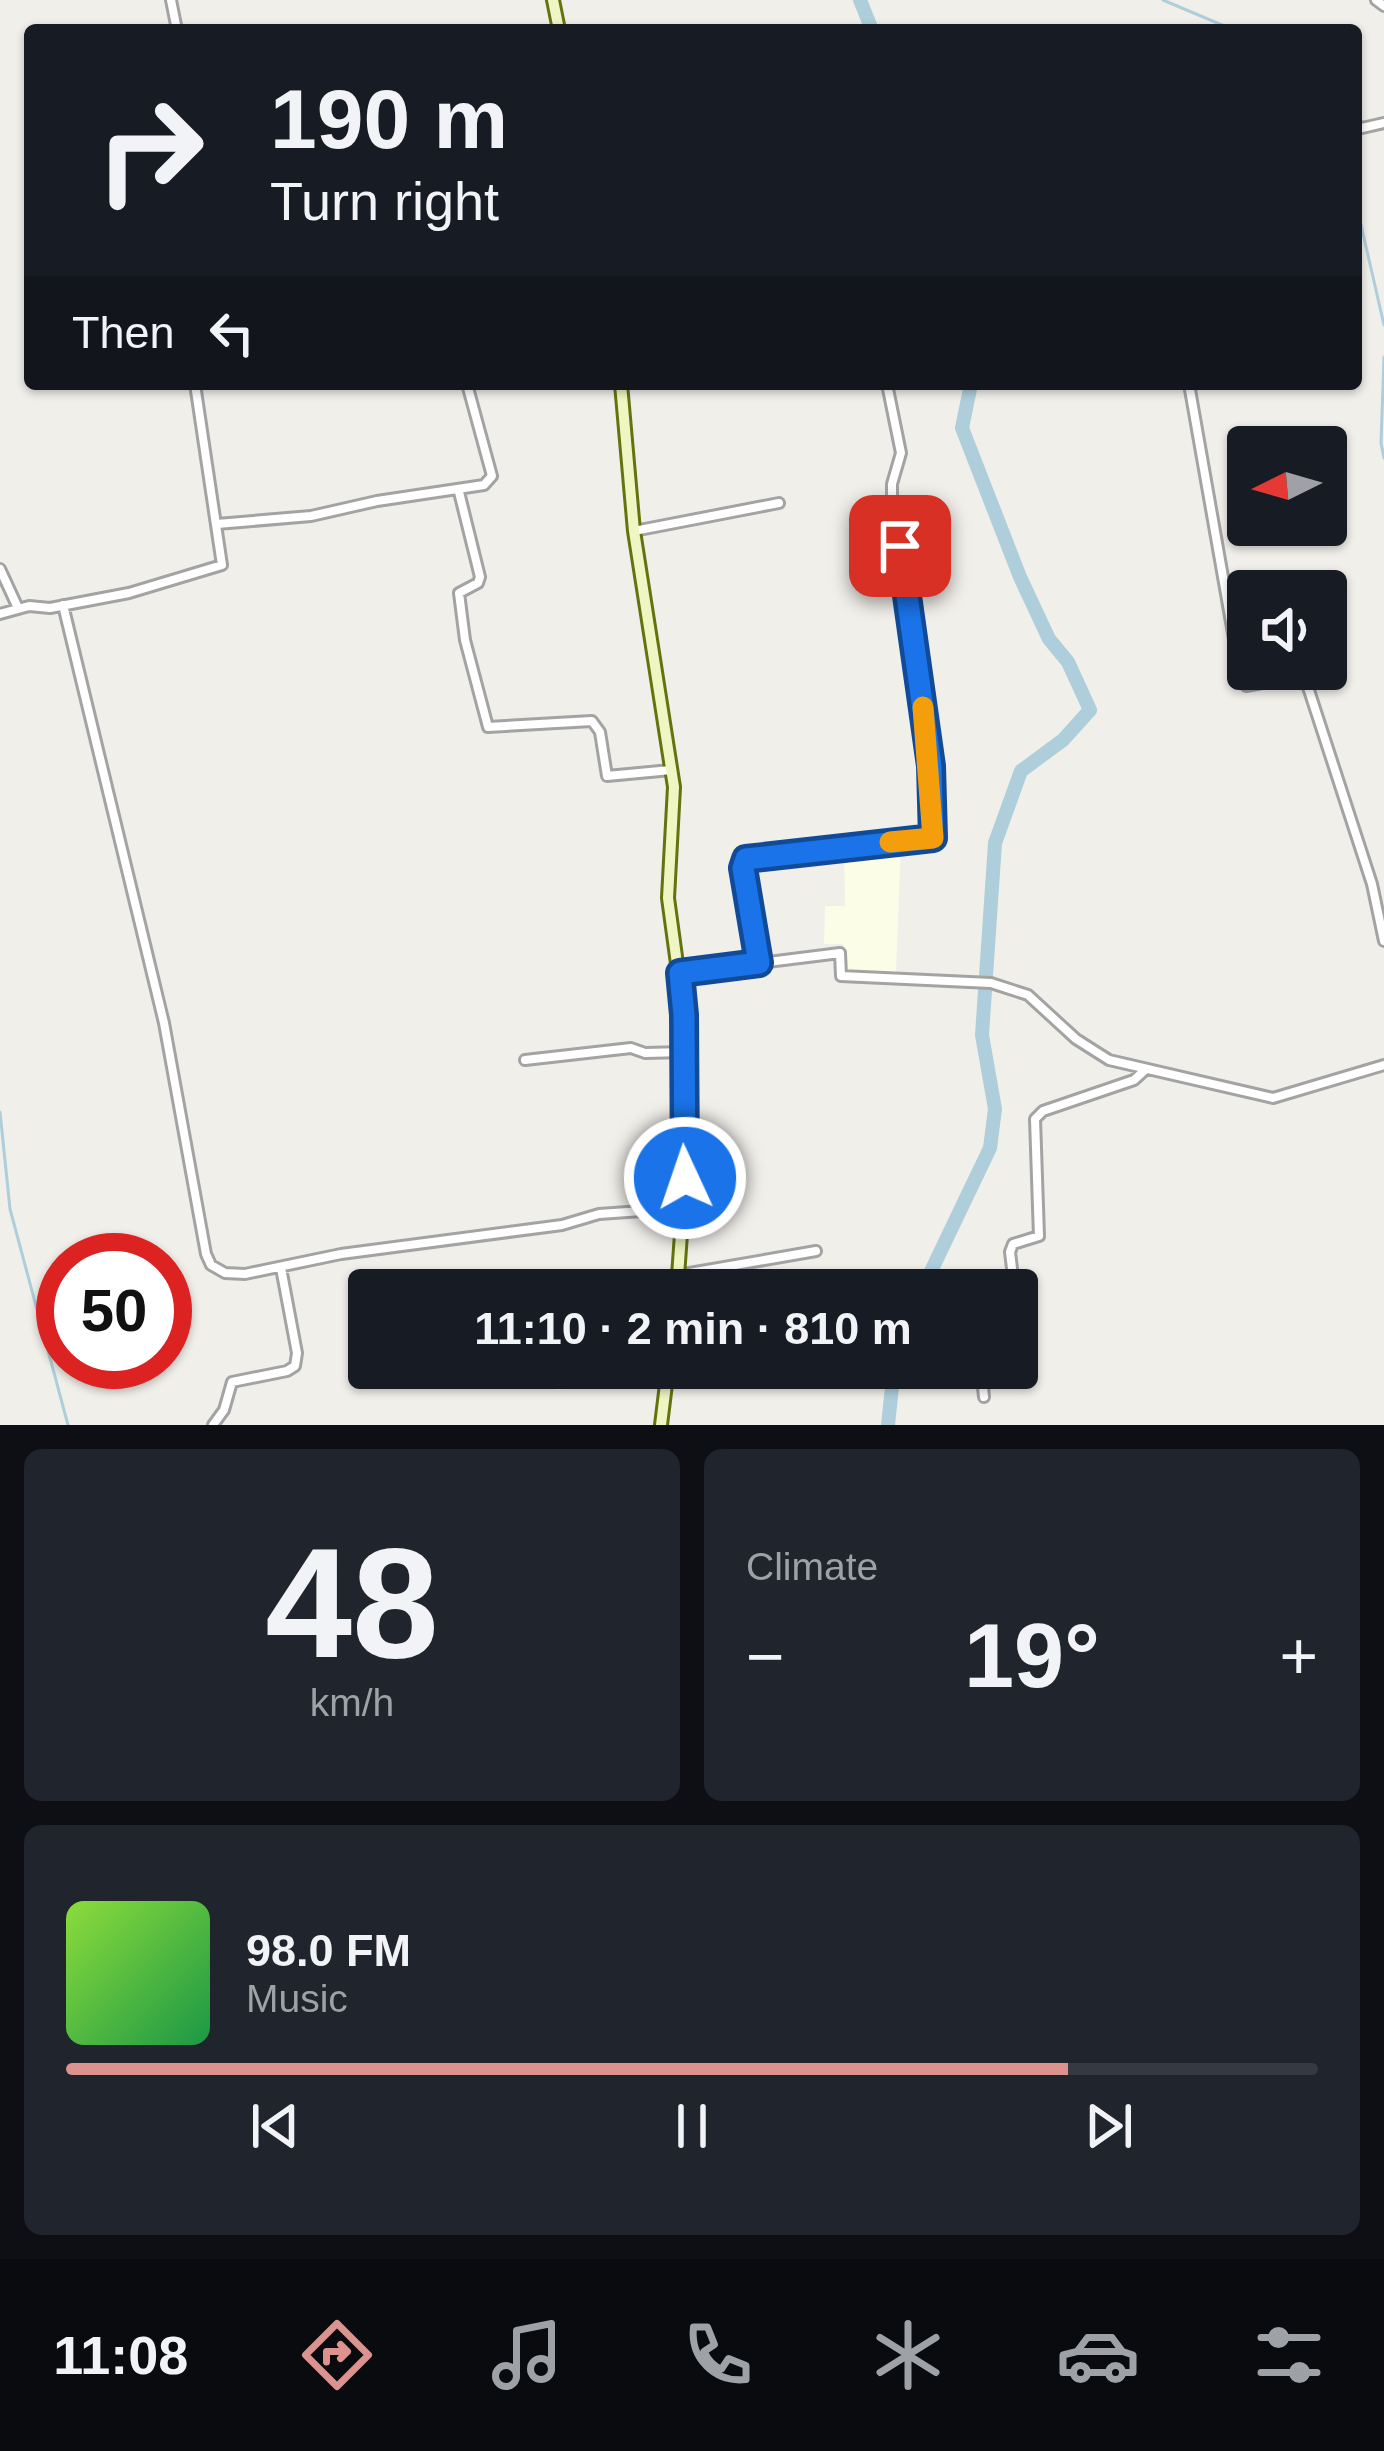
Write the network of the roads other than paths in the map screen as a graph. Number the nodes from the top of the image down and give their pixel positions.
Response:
1 (1376, 0) edge
2 (1384, 6) edge
3 (196, 390) edge
4 (469, 390) edge
5 (622, 390) edge
6 (888, 390) edge
7 (1190, 390) edge
8 (459, 492) junction
9 (778, 503) dead end
10 (217, 524) junction
11 (634, 531) junction
12 (0, 569) edge
13 (63, 605) junction
14 (18, 608) junction
15 (0, 614) edge
16 (673, 770) junction
17 (1384, 941) edge
18 (759, 963) junction
19 (680, 973) junction
20 (684, 1052) junction
21 (525, 1060) dead end
22 (1384, 1065) edge
23 (1146, 1069) junction
24 (685, 1208) junction
25 (816, 1251) dead end
26 (281, 1268) junction
27 (679, 1269) edge
28 (712, 1269) edge
29 (1012, 1269) edge
30 (665, 1389) edge
31 (983, 1389) edge
32 (984, 1397) dead end
33 (214, 1425) edge
34 (661, 1425) edge

1 - 2 street
3 - 10 street
4 - 8 street
5 - 11 main road
6 - 18 street
7 - 17 street
8 - 10 street
8 - 16 street
9 - 11 street
10 - 13 street
11 - 16 main road
12 - 14 street
13 - 14 street
13 - 26 street
14 - 15 street
16 - 19 main road
18 - 19 street
18 - 23 street
19 - 20 main road
20 - 21 street
20 - 24 main road
22 - 23 street
23 - 29 street
24 - 26 street
24 - 27 main road
25 - 28 street
26 - 33 street
30 - 34 main road
31 - 32 street

